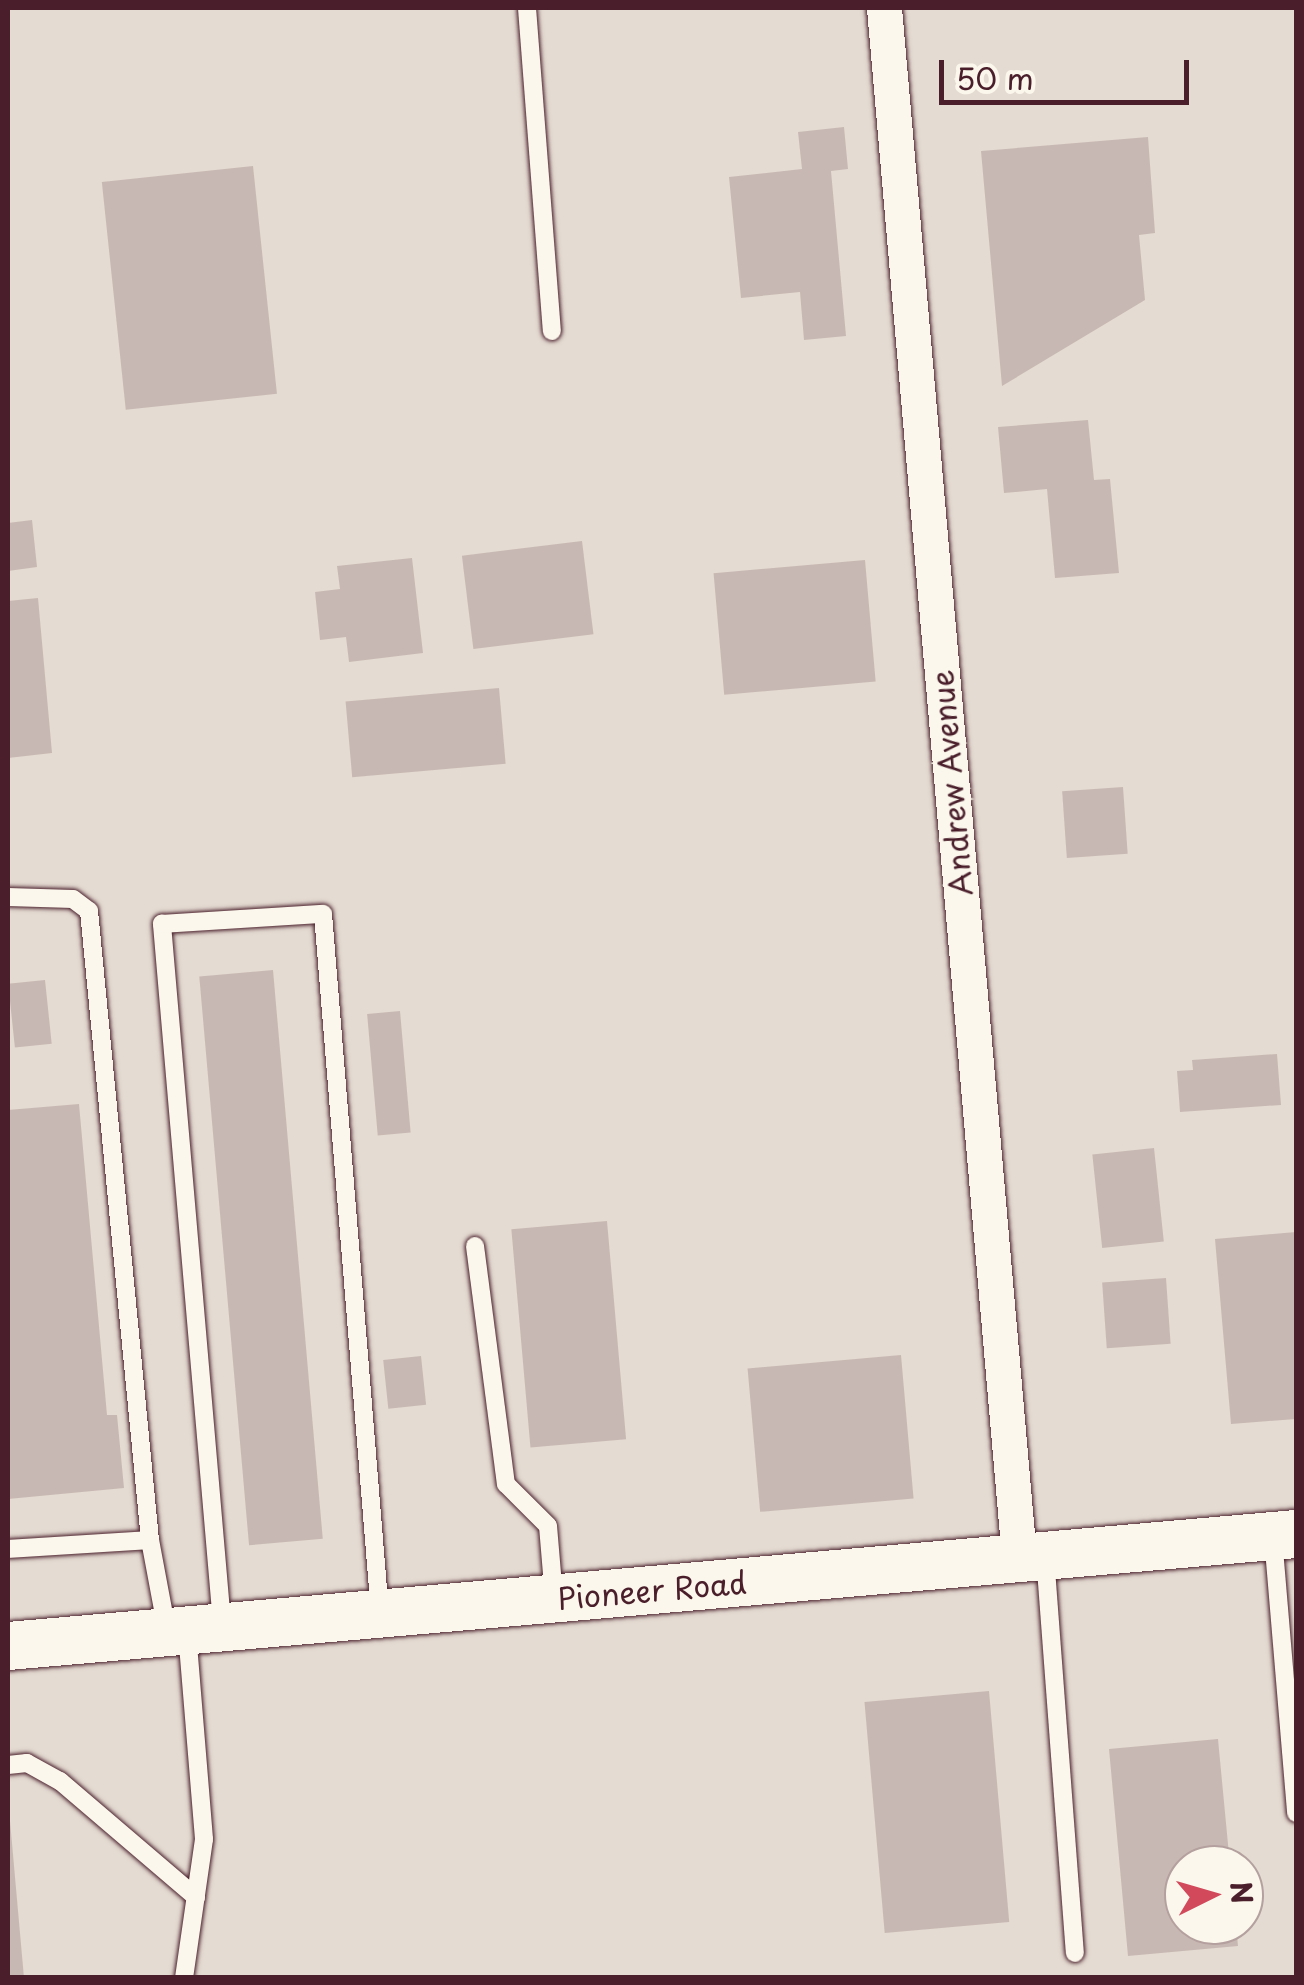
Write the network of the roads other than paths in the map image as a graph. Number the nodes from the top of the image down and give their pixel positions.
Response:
1 (526, 8) edge
2 (884, 8) edge
3 (552, 331) dead end
4 (8, 897) edge
5 (475, 1246) dead end
6 (1285, 1535) edge
7 (150, 1540) junction
8 (8, 1549) edge
9 (1032, 1557) junction
10 (554, 1598) junction
11 (380, 1613) junction
12 (192, 1630) junction
13 (8, 1646) edge
14 (8, 1765) edge
15 (1296, 1813) edge
16 (196, 1897) junction
17 (1075, 1953) dead end
18 (184, 1978) edge

1 - 3 lane
2 - 9 street, Andrew Avenue
4 - 7 lane
5 - 10 lane
6 - 9 main road, Pioneer Road
6 - 15 lane
7 - 8 lane
7 - 12 lane
9 - 10 main road, Pioneer Road
9 - 17 lane
10 - 11 main road, Pioneer Road
11 - 12 main road, Pioneer Road
11 - 12 lane
12 - 13 main road, Pioneer Road
12 - 16 lane
14 - 16 lane
16 - 18 lane

